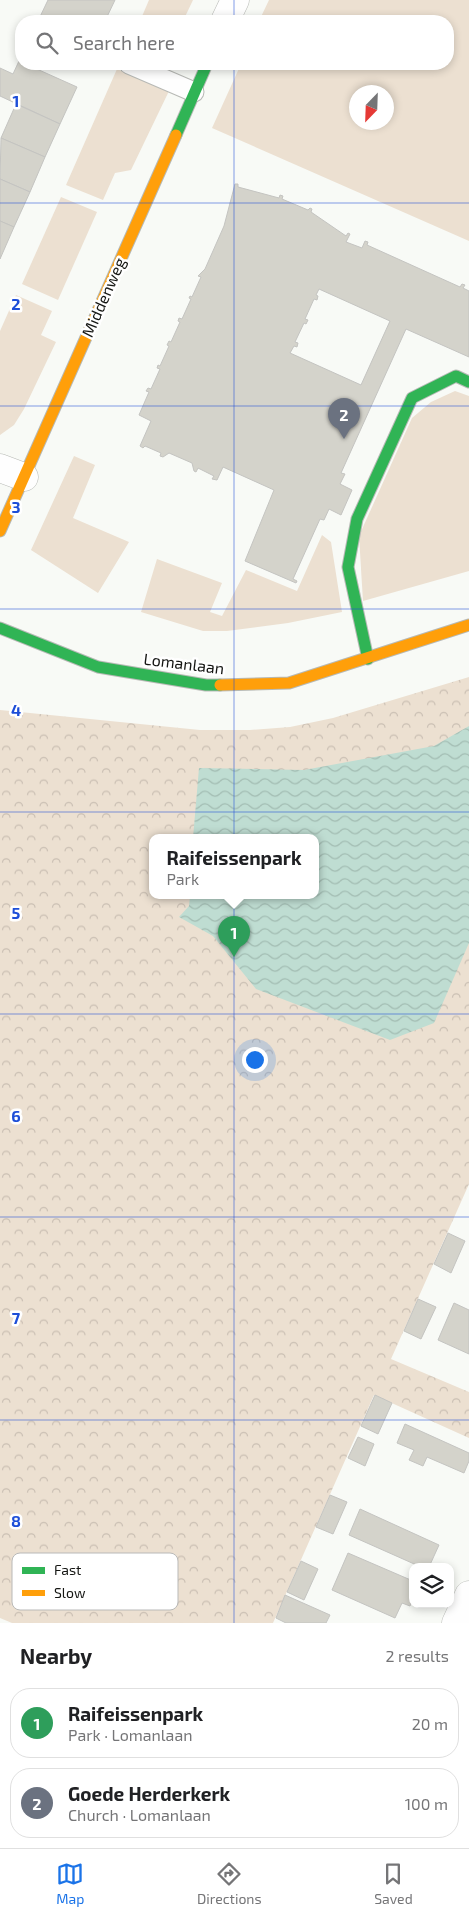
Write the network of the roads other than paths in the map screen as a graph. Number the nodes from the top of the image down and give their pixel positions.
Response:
1 (235, 0) edge
2 (228, 15) edge
3 (143, 70) edge
4 (204, 70) edge
5 (194, 92) junction
6 (469, 382) edge
7 (12, 472) edge
8 (0, 530) edge
9 (469, 625) edge
10 (0, 628) edge
11 (368, 659) junction
12 (469, 1596) edge
13 (456, 1623) edge

1 - 2 street
3 - 5 lane
4 - 5 street, Middenweg
5 - 7 street, Middenweg
6 - 11 street
7 - 8 street, Middenweg
9 - 11 street, Lomanlaan
10 - 11 street, Lomanlaan
12 - 13 street

